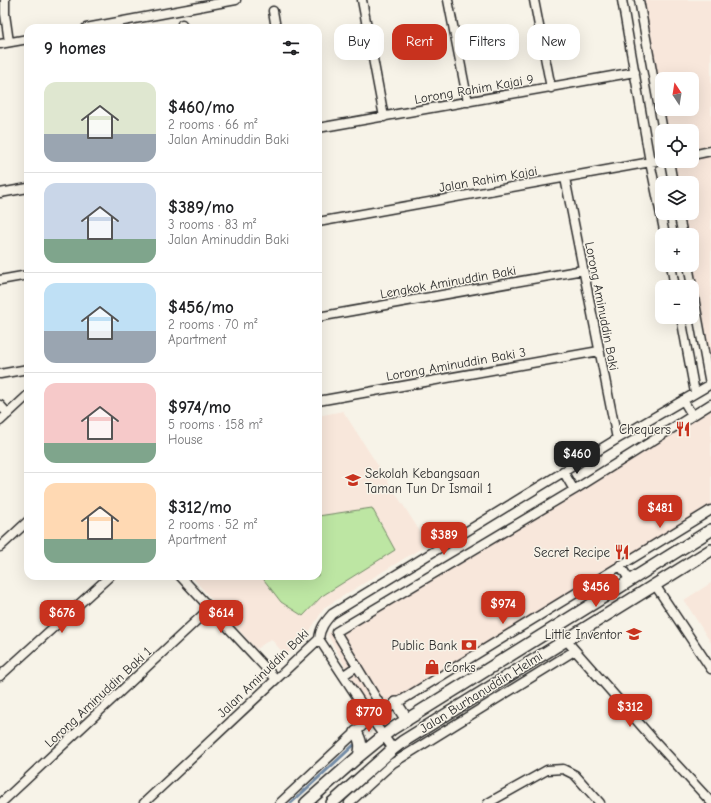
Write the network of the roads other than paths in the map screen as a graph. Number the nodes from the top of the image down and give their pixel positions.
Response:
1 (5, 0) edge
2 (236, 0) edge
3 (362, 0) edge
4 (448, 0) edge
5 (534, 0) edge
6 (622, 0) edge
7 (639, 0) edge
8 (273, 11) dead end
9 (107, 24) edge
10 (275, 24) edge
11 (24, 40) edge
12 (9, 42) junction
13 (0, 44) edge
14 (635, 72) junction
15 (551, 88) junction
16 (468, 102) junction
17 (384, 117) junction
18 (662, 124) edge
19 (322, 127) edge
20 (711, 151) edge
21 (699, 154) edge
22 (655, 161) edge
23 (650, 162) junction
24 (565, 178) junction
25 (24, 189) edge
26 (0, 193) edge
27 (322, 221) edge
28 (664, 228) edge
29 (583, 270) junction
30 (689, 272) edge
31 (24, 276) edge
32 (0, 280) edge
33 (322, 316) edge
34 (682, 324) edge
35 (599, 351) junction
36 (24, 370) edge
37 (0, 374) edge
38 (711, 384) edge
39 (695, 393) junction
40 (24, 399) edge
41 (322, 400) edge
42 (683, 400) junction
43 (711, 404) edge
44 (0, 405) edge
45 (8, 414) junction
46 (692, 416) junction
47 (0, 421) edge
48 (617, 438) junction
49 (563, 471) junction
50 (574, 490) junction
51 (711, 510) edge
52 (24, 525) edge
53 (711, 530) edge
54 (0, 547) edge
55 (711, 550) edge
56 (620, 565) junction
57 (106, 580) edge
58 (184, 580) edge
59 (630, 581) junction
60 (655, 585) junction
61 (210, 608) junction
62 (319, 639) junction
63 (566, 640) junction
64 (574, 650) junction
65 (357, 666) junction
66 (711, 669) edge
67 (344, 675) junction
68 (0, 676) edge
69 (276, 679) junction
70 (396, 703) junction
71 (371, 718) junction
72 (407, 720) junction
73 (356, 732) junction
74 (384, 735) junction
75 (393, 749) junction
76 (359, 756) junction
77 (711, 802) edge
78 (1, 803) edge
79 (144, 803) edge
80 (280, 803) edge
81 (306, 803) edge
82 (332, 803) edge
83 (348, 803) edge
84 (488, 803) edge
85 (600, 803) edge

1 - 12 street
2 - 9 street
3 - 17 street
4 - 16 street
5 - 15 street
6 - 14 street
7 - 18 street
8 - 10 street
11 - 12 street
12 - 13 street
14 - 15 street, Lorong Rahim Kajai 9
14 - 23 street
15 - 16 street, Lorong Rahim Kajai 9
16 - 17 street, Lorong Rahim Kajai 9
17 - 19 street, Lorong Rahim Kajai 9
20 - 21 street
22 - 23 street, Jalan Rahim Kajai
23 - 24 street, Jalan Rahim Kajai
23 - 28 street
24 - 27 street, Jalan Rahim Kajai
24 - 29 street, Lorong Aminuddin Baki
25 - 26 street
29 - 33 street, Lengkok Aminuddin Baki
29 - 35 street, Lorong Aminuddin Baki
30 - 38 street
31 - 32 street
34 - 39 street
35 - 41 street, Lorong Aminuddin Baki 3
35 - 48 street, Lorong Aminuddin Baki
36 - 37 street
38 - 39 street, Jalan Aminuddin Baki
39 - 42 street, Jalan Aminuddin Baki
40 - 45 street
42 - 46 street
42 - 48 street, Jalan Aminuddin Baki
43 - 46 street
44 - 45 street
45 - 47 street
46 - 50 street
48 - 49 street, Jalan Aminuddin Baki
49 - 50 street
49 - 62 street, Jalan Aminuddin Baki
50 - 65 street
51 - 56 street
52 - 54 street
53 - 59 main road, Jalan Burhanuddin Helmi
55 - 60 main road, Jalan Burhanuddin Helmi
56 - 59 street
56 - 70 street
57 - 68 street
58 - 61 street
59 - 72 main road, Jalan Burhanuddin Helmi
60 - 63 main road, Jalan Burhanuddin Helmi
60 - 66 street
61 - 69 street
61 - 78 street, Lorong Aminuddin Baki 1
62 - 67 street
62 - 69 street, Jalan Aminuddin Baki
63 - 64 street
63 - 75 main road, Jalan Burhanuddin Helmi
64 - 77 street
64 - 83 street, Jalan Burhanuddin Helmi
65 - 67 street
65 - 70 street
67 - 71 street
69 - 79 street, Jalan Aminuddin Baki
70 - 72 main road
71 - 73 street
71 - 74 street
72 - 74 main road, Jalan Burhanuddin Helmi
73 - 76 main road
73 - 80 street
74 - 75 street
74 - 76 main road, Jalan Burhanuddin Helmi
75 - 82 main road, Jalan Burhanuddin Helmi
76 - 81 main road, Jalan Burhanuddin Helmi
84 - 85 street

